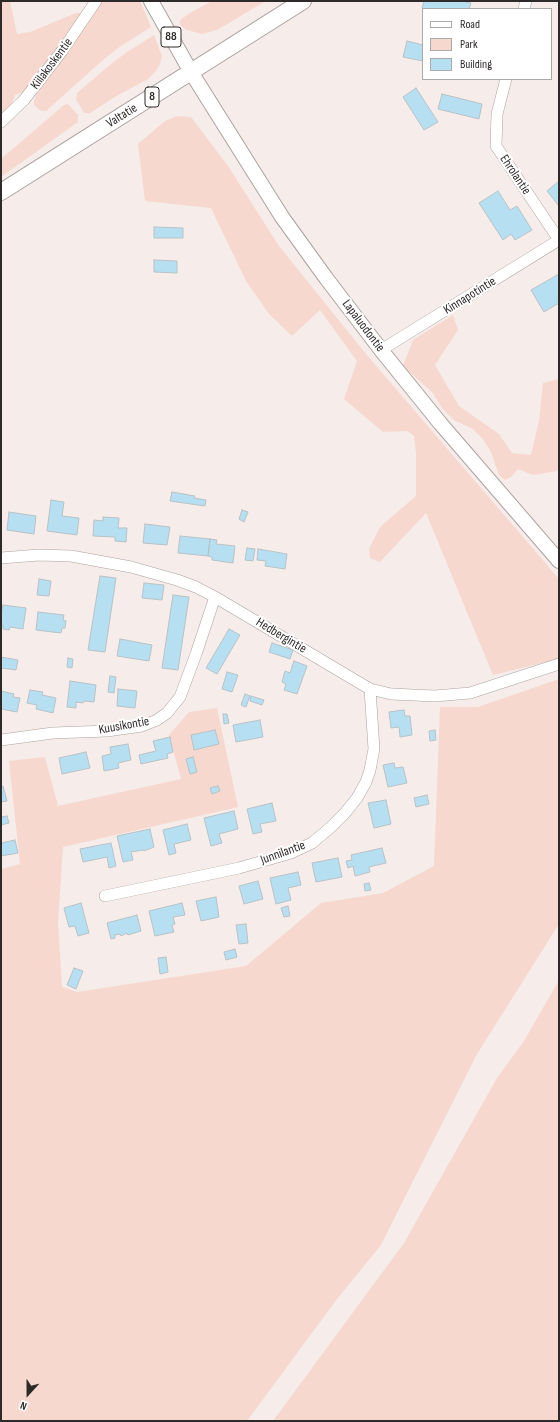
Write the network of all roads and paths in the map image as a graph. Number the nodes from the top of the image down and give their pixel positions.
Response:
1 (96, 1) edge
2 (152, 1) edge
3 (303, 1) edge
4 (191, 72) junction
5 (506, 80) edge
6 (1, 122) edge
7 (1, 192) edge
8 (559, 240) edge
9 (381, 350) junction
10 (1, 558) edge
11 (559, 561) edge
12 (215, 597) junction
13 (559, 664) edge
14 (370, 689) junction
15 (1, 740) edge
16 (105, 896) dead end

1 - 6 street, Kiilakoskentie
2 - 4 main road, 88
3 - 4 highway, Valtatie / 8
4 - 7 highway, Valtatie / 8
4 - 9 main road, Lapaluodontie
5 - 8 street, Ehrolantie
8 - 9 street, Kinnapotintie
9 - 11 main road, Lapaluodontie
10 - 12 street, Hedbergintie
12 - 14 street, Hedbergintie
12 - 15 street, Kuusikontie
13 - 14 street, Hedbergintie
14 - 16 street, Junnilantie

